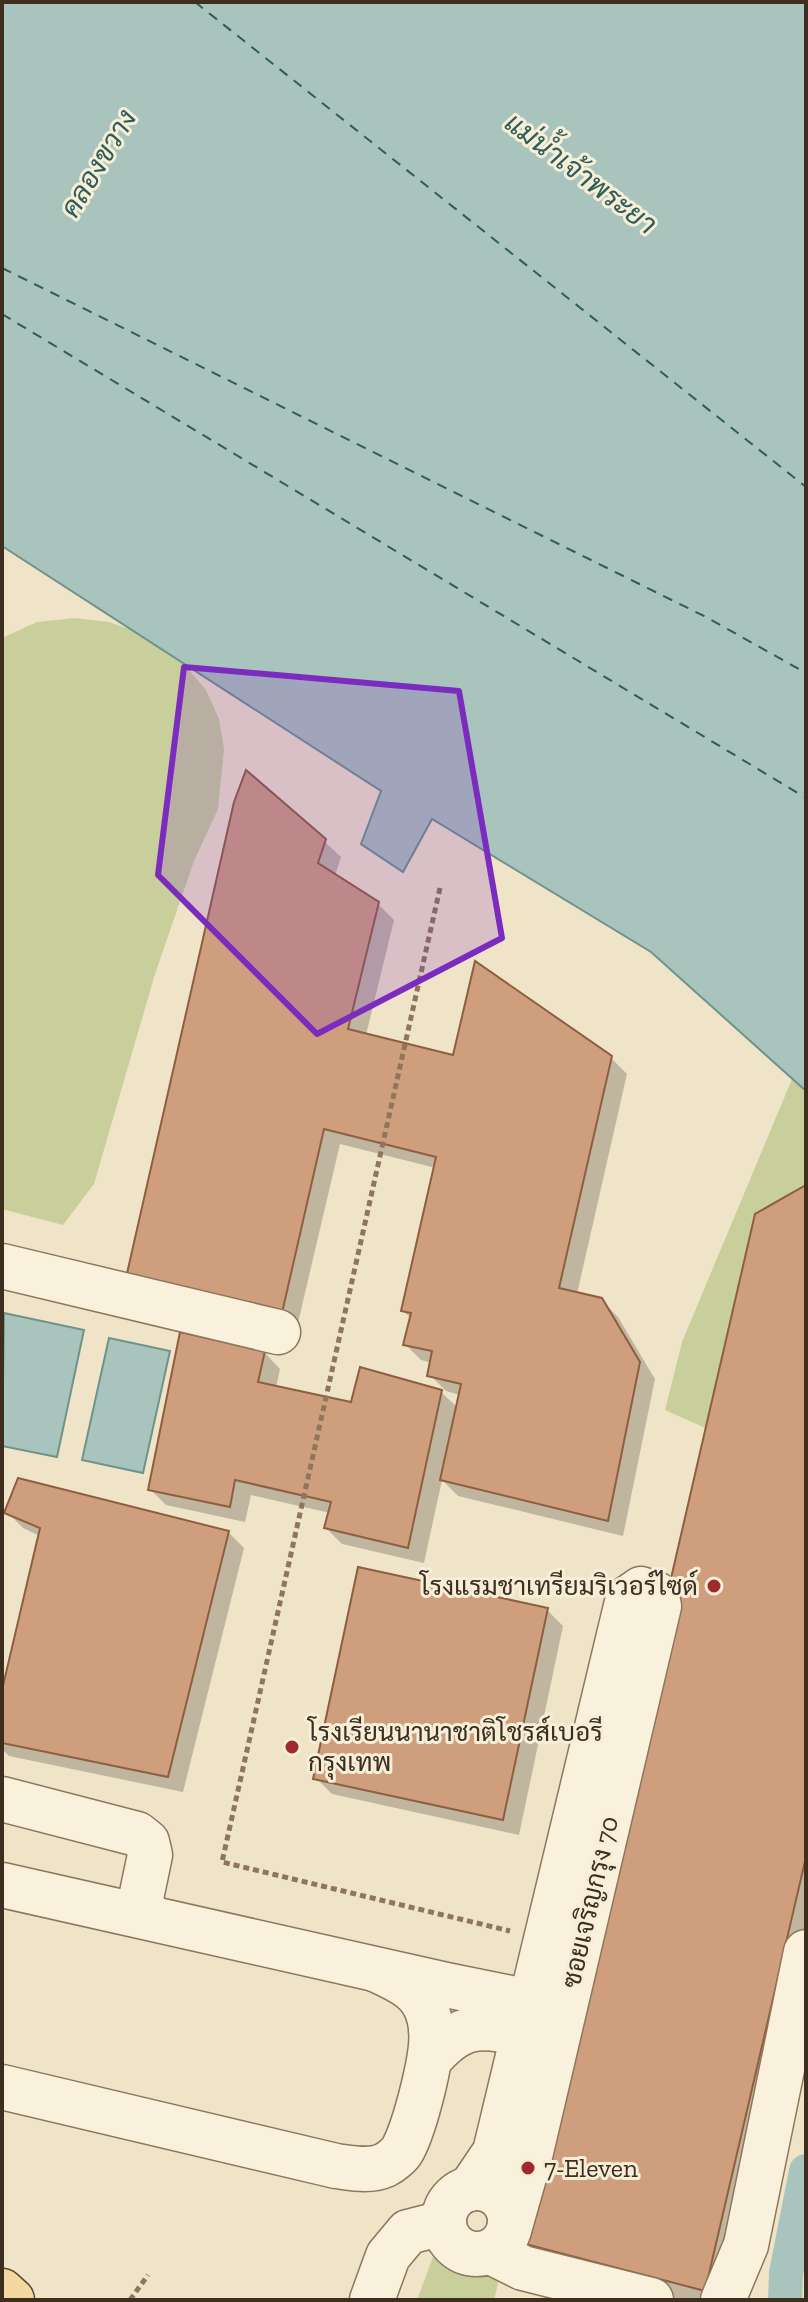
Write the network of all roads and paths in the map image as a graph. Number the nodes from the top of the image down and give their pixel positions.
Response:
1 (440, 888) dead end
2 (2, 1266) edge
3 (278, 1332) dead end
4 (2, 1799) edge
5 (8, 1889) edge
6 (146, 1917) junction
7 (563, 1943) junction
8 (806, 1952) edge
9 (377, 1970) junction
10 (526, 2018) junction
11 (430, 2059) junction
12 (2, 2087) edge
13 (470, 2189) junction
14 (475, 2238) junction
15 (148, 2275) dead end
16 (2, 2291) edge
17 (12, 2300) edge
18 (130, 2300) edge
19 (372, 2300) edge
20 (402, 2300) edge
21 (651, 2300) edge
22 (723, 2300) edge

1 - 7 path
2 - 3 lane
4 - 6 lane
5 - 6 lane
6 - 9 lane
7 - 7 lane, ซอยเจริญกรุง 70
7 - 10 lane, ซอยเจริญกรุง 70
7 - 14 lane, ซอยเจริญกรุง 70
8 - 22 lane
9 - 10 lane
9 - 11 lane
10 - 11 lane
10 - 13 lane, ซอยเจริญกรุง 70
11 - 12 lane
13 - 14 lane, ซอยเจริญกรุง 70
13 - 14 lane
14 - 19 lane
14 - 20 lane
14 - 21 lane
15 - 18 path
16 - 17 main road

